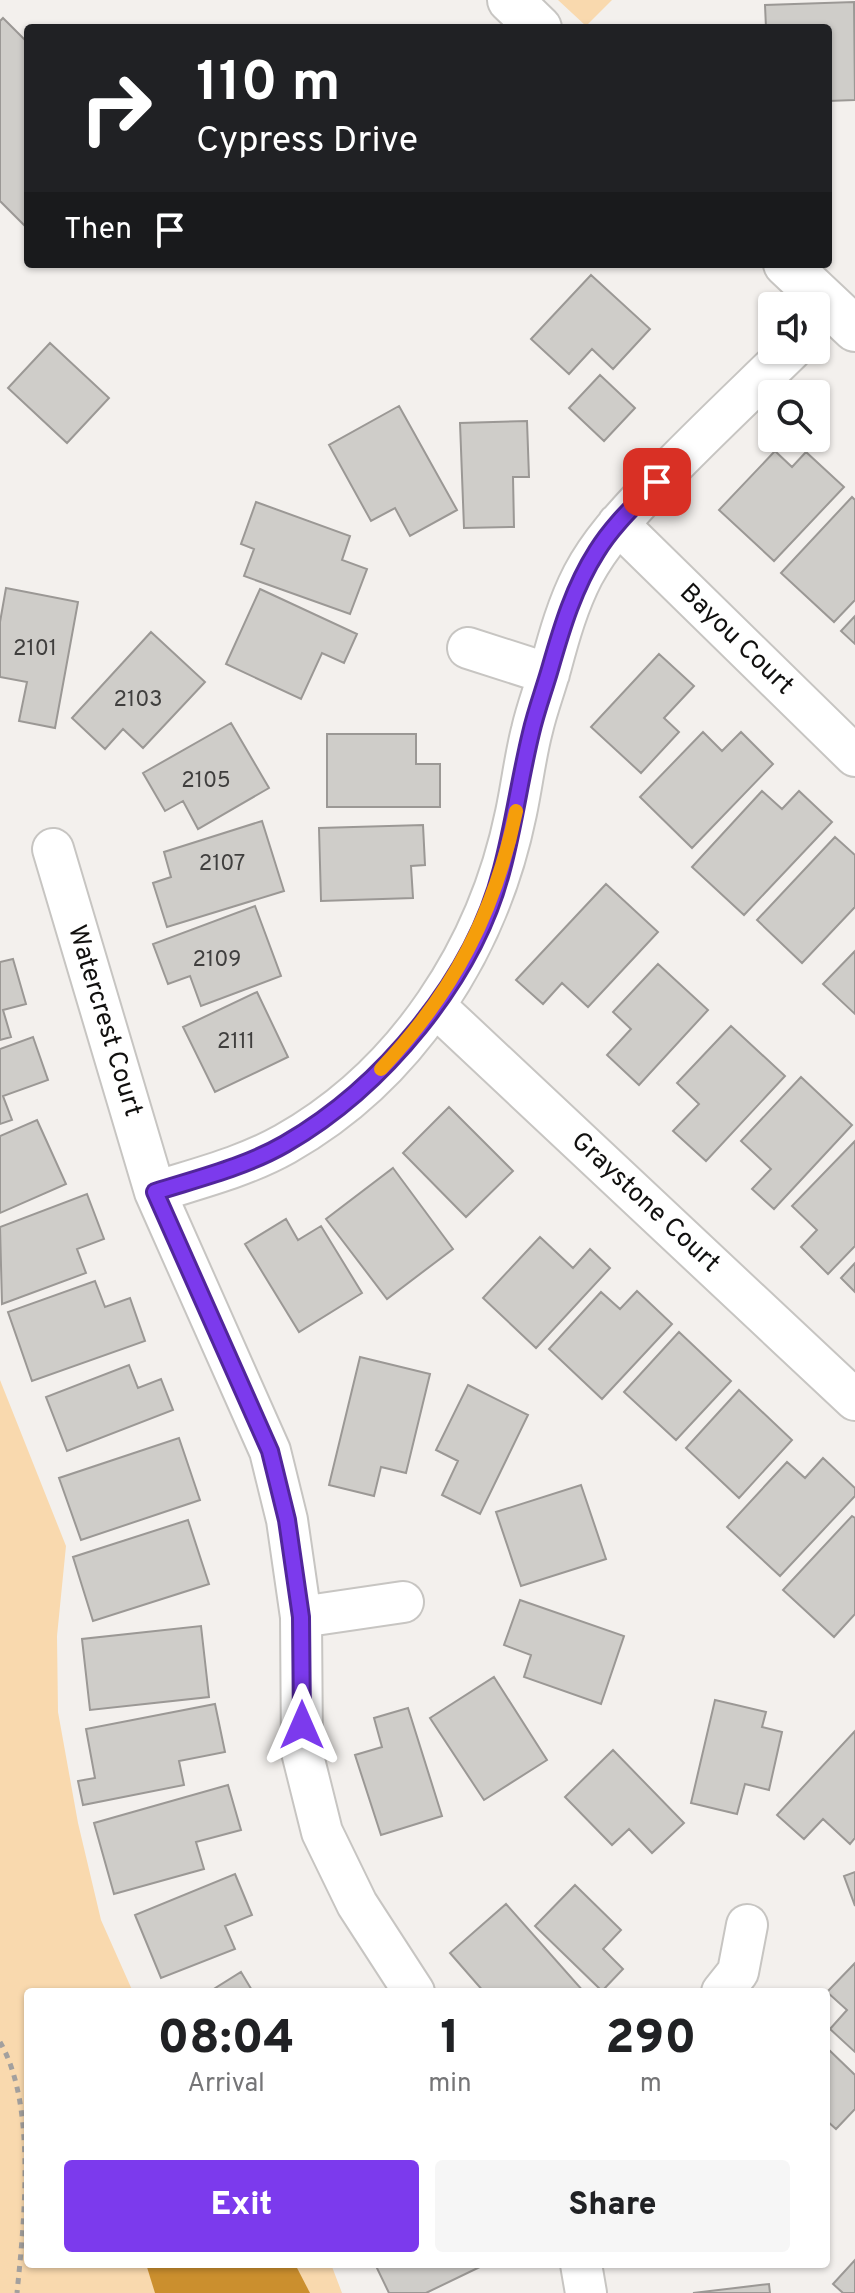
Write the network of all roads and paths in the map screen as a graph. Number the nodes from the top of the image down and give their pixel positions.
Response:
1 (510, 0) edge
2 (535, 24) edge
3 (789, 268) edge
4 (835, 321) edge
5 (777, 364) edge
6 (618, 524) junction
7 (468, 648) dead end
8 (549, 674) junction
9 (855, 756) edge
10 (53, 849) dead end
11 (435, 1006) junction
12 (155, 1192) junction
13 (855, 1400) edge
14 (403, 1602) dead end
15 (301, 1617) junction
16 (747, 1925) dead end
17 (411, 1988) edge
18 (725, 1988) edge
19 (0, 2042) edge
20 (582, 2268) edge
21 (17, 2293) edge
22 (586, 2293) edge

1 - 2 street
3 - 4 street
5 - 6 street
6 - 8 street
6 - 9 street, Bayou Court
7 - 8 street
8 - 11 street
10 - 12 street, Watercrest Court
11 - 12 street
11 - 13 street, Graystone Court
12 - 15 street, Watercrest Court
14 - 15 street
15 - 17 street, Watercrest Court
16 - 18 street
19 - 21 path
20 - 22 street

